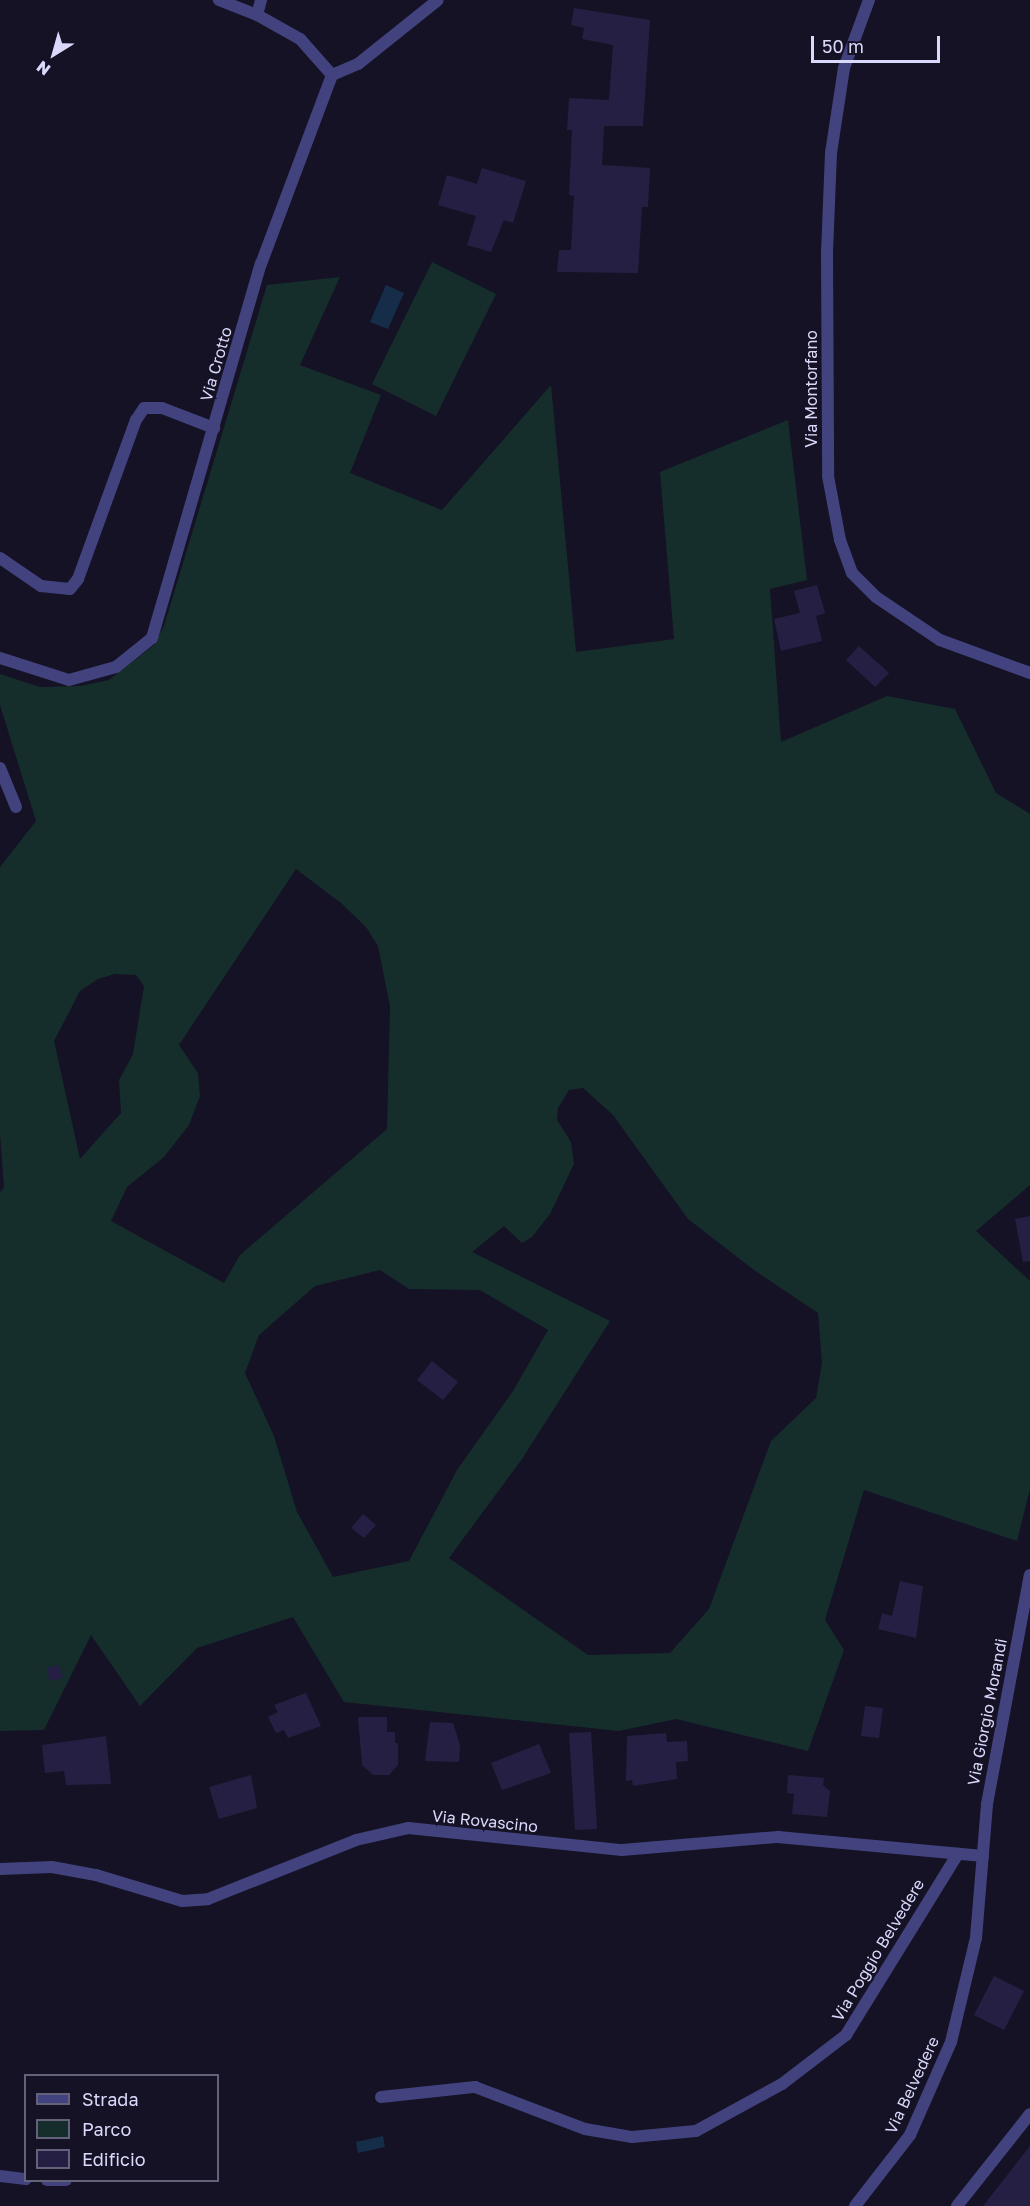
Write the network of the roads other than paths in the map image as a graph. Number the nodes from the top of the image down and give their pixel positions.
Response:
1 (219, 0) edge
2 (261, 0) edge
3 (438, 0) edge
4 (869, 0) edge
5 (257, 15) junction
6 (332, 75) junction
7 (214, 428) junction
8 (0, 558) edge
9 (0, 658) edge
10 (1030, 673) edge
11 (0, 768) edge
12 (16, 807) dead end
13 (1030, 1575) edge
14 (958, 1854) junction
15 (983, 1856) junction
16 (0, 1869) edge
17 (381, 2097) dead end
18 (1030, 2114) edge
19 (0, 2176) edge
20 (24, 2179) edge
21 (855, 2206) edge
22 (957, 2206) edge

1 - 5 street
2 - 5 street
3 - 6 street
4 - 10 street, Via Montorfano
5 - 6 street
6 - 7 street, Via Crotto
7 - 8 street
7 - 9 street, Via Crotto
11 - 12 street
13 - 15 street, Via Giorgio Morandi
14 - 15 street, Via Rovascino
14 - 16 street, Via Rovascino
14 - 17 street, Via Poggio Belvedere
15 - 21 street, Via Belvedere
18 - 22 street
19 - 20 street

